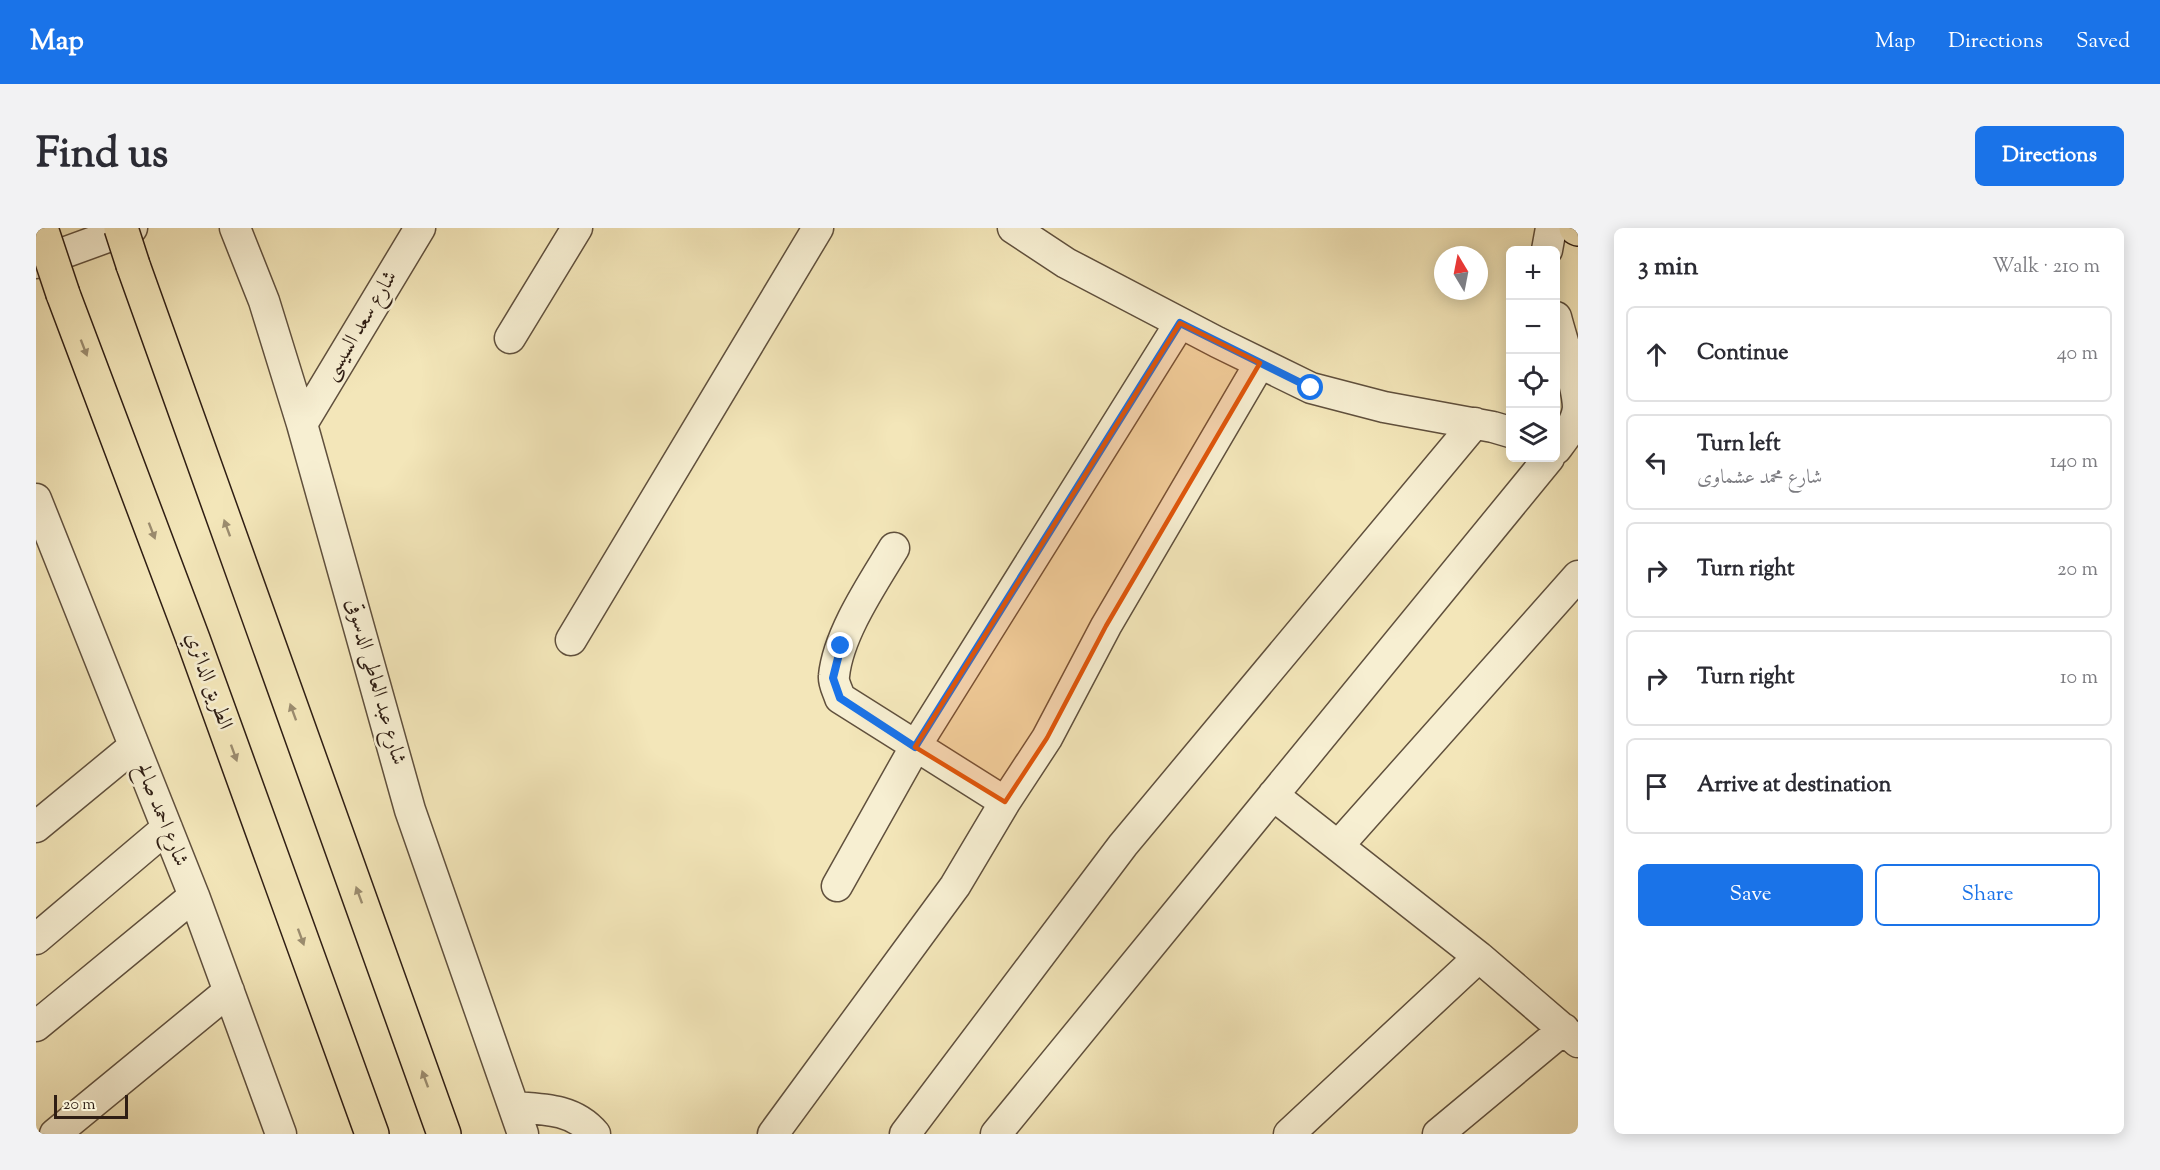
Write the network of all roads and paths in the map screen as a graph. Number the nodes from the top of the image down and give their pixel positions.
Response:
1 (41, 228) edge
2 (121, 228) edge
3 (132, 228) edge
4 (235, 228) edge
5 (420, 228) edge
6 (577, 228) edge
7 (818, 228) edge
8 (1013, 228) edge
9 (1551, 228) edge
10 (1548, 246) edge
11 (36, 264) edge
12 (1180, 323) junction
13 (1560, 331) edge
14 (510, 338) dead end
15 (1260, 363) junction
16 (1475, 423) junction
17 (302, 424) junction
18 (1506, 431) edge
19 (1560, 450) edge
20 (1551, 462) edge
21 (36, 499) edge
22 (894, 548) dead end
23 (1578, 576) edge
24 (571, 640) dead end
25 (133, 747) junction
26 (915, 747) junction
27 (1273, 795) junction
28 (1005, 802) junction
29 (36, 827) edge
30 (167, 828) junction
31 (1338, 846) junction
32 (837, 886) dead end
33 (194, 896) junction
34 (36, 939) edge
35 (1479, 957) junction
36 (229, 991) junction
37 (36, 1026) edge
38 (1571, 1036) edge
39 (518, 1120) edge
40 (55, 1134) edge
41 (280, 1134) edge
42 (372, 1134) edge
43 (444, 1134) edge
44 (595, 1134) edge
45 (773, 1134) edge
46 (905, 1134) edge
47 (996, 1134) edge
48 (1289, 1134) edge
49 (1438, 1134) edge

1 -> 42 highway, الطريق الدائري, bridge
43 -> 2 highway, bridge
3 - 11 street
4 - 17 street, شارع عبد العاطى الدسوقى
5 - 17 street, شارع سعد السيسى
6 - 14 street
7 - 24 street
8 - 12 street
9 - 10 street
12 - 15 street
12 - 26 street
13 - 19 street
15 - 16 street
15 - 28 street
16 - 18 street
16 - 46 street
17 - 39 street, شارع عبد العاطى الدسوقى
20 - 27 street
21 - 25 street, شارع احمد صالح
22 - 26 street
23 - 31 street
25 - 29 street
25 - 30 street, شارع احمد صالح
26 - 28 street
26 - 32 street
27 - 31 street
27 - 47 street
28 - 45 street
30 - 33 street, شارع احمد صالح
30 - 34 street
31 - 35 street
33 - 36 street, شارع احمد صالح
33 - 37 street
35 - 38 street
35 - 48 street
36 - 40 street
36 - 41 street, شارع احمد صالح
38 - 49 street
39 - 44 street

